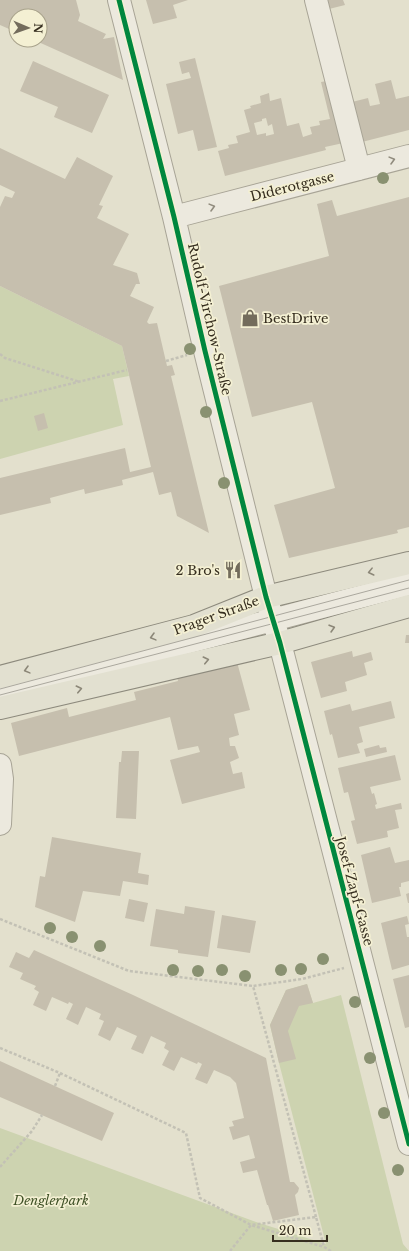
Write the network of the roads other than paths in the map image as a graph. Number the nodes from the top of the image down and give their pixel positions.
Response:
1 (119, 0) edge
2 (316, 0) edge
3 (409, 156) edge
4 (360, 169) junction
5 (174, 217) junction
6 (409, 562) edge
7 (409, 584) edge
8 (266, 597) junction
9 (409, 606) edge
10 (273, 620) junction
11 (280, 643) junction
12 (0, 677) edge
13 (0, 692) edge
14 (0, 708) edge
15 (0, 765) edge
16 (0, 824) edge
17 (409, 1144) edge

1 - 5 street, Rudolf-Virchow-Straße
2 - 4 street
4 -> 3 street, Diderotgasse
5 -> 4 street, Diderotgasse
5 - 8 street, Rudolf-Virchow-Straße
6 -> 8 main road, Prager Straße
7 - 10 street
8 - 10 street, Rudolf-Virchow-Straße
8 -> 12 main road, Prager Straße
11 -> 9 main road
10 - 11 street, Rudolf-Virchow-Straße
10 - 13 street
14 -> 11 main road
11 - 17 street, Josef-Zapf-Gasse
15 - 16 street

